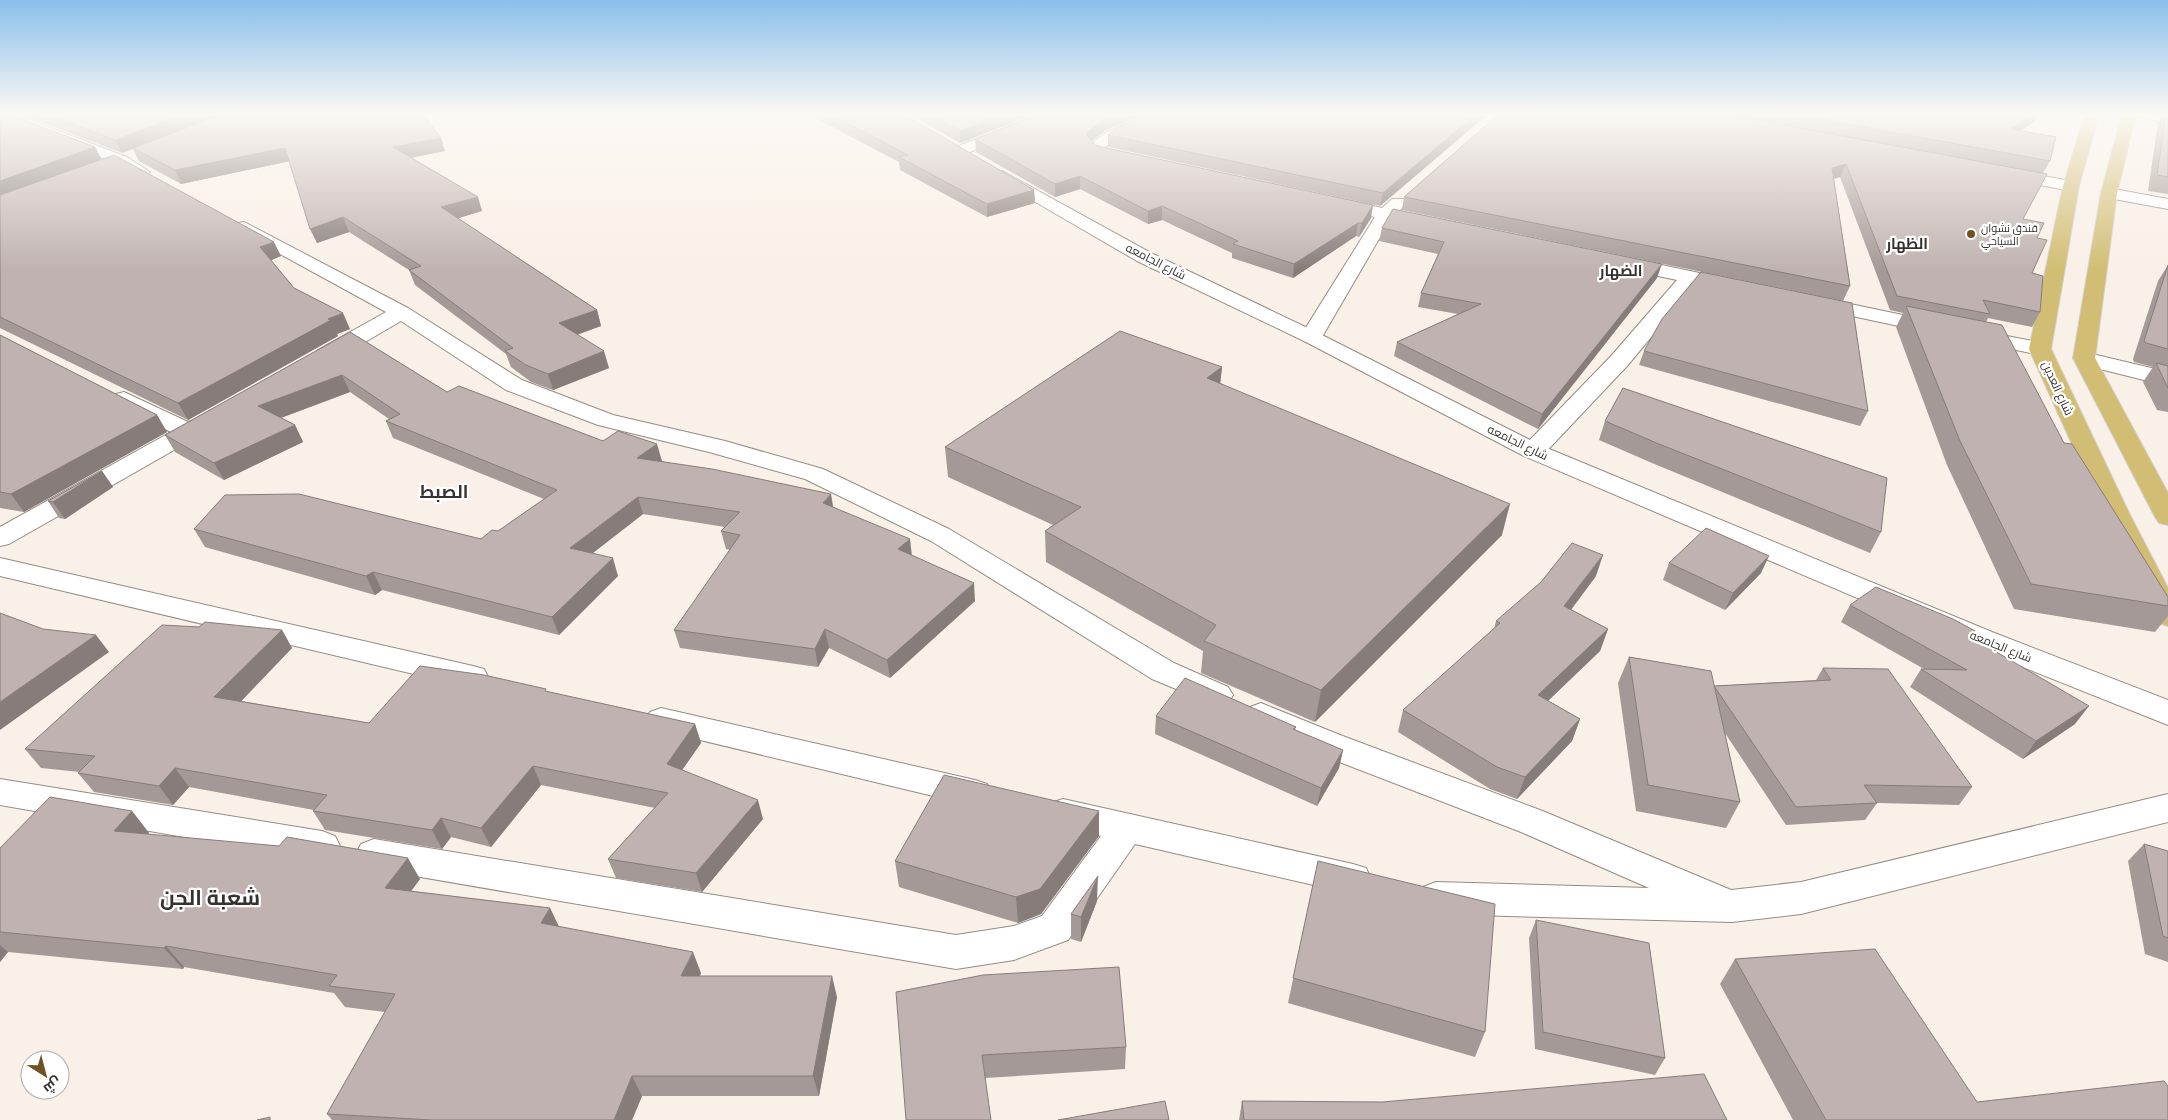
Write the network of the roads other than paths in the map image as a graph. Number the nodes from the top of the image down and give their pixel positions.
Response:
1 (131, 166) edge
2 (986, 166) edge
3 (2077, 166) edge
4 (2116, 166) edge
5 (1994, 172) edge
6 (156, 180) edge
7 (2071, 186) junction
8 (1414, 189) edge
9 (2109, 193) junction
10 (1317, 199) edge
11 (2168, 204) edge
12 (1385, 214) junction
13 (226, 217) edge
14 (1442, 226) edge
15 (1604, 259) edge
16 (1690, 277) junction
17 (1748, 289) edge
18 (1797, 299) edge
19 (401, 312) junction
20 (1312, 337) junction
21 (2040, 349) junction
22 (2084, 358) junction
23 (308, 365) edge
24 (2168, 379) edge
25 (103, 388) edge
26 (223, 413) edge
27 (189, 432) junction
28 (1533, 451) junction
29 (2168, 517) edge
30 (0, 538) edge
31 (0, 568) edge
32 (2168, 616) edge
33 (505, 684) edge
34 (2168, 713) edge
35 (632, 714) edge
36 (0, 792) edge
37 (2168, 808) edge
38 (1127, 828) junction
39 (1732, 906) junction

1 - 6 street
2 - 20 street, شارع الجامعه
3 - 7 main road, شارع العدين
4 - 9 main road
5 - 7 street
7 - 21 main road, شارع العدين
8 - 12 street
9 - 11 street
9 - 22 main road
10 - 12 street
12 - 14 street
12 - 20 street
13 - 19 street
15 - 16 street
16 - 17 street
16 - 28 street
18 - 21 street
19 - 23 street
19 - 39 street
20 - 28 street, شارع الجامعه
21 - 32 main road, شارع العدين
22 - 24 street
22 - 29 main road
25 - 27 street
26 - 27 street
27 - 30 street
28 - 34 street, شارع الجامعه
31 - 33 street
35 - 38 street
36 - 38 street
37 - 39 street
38 - 39 street

